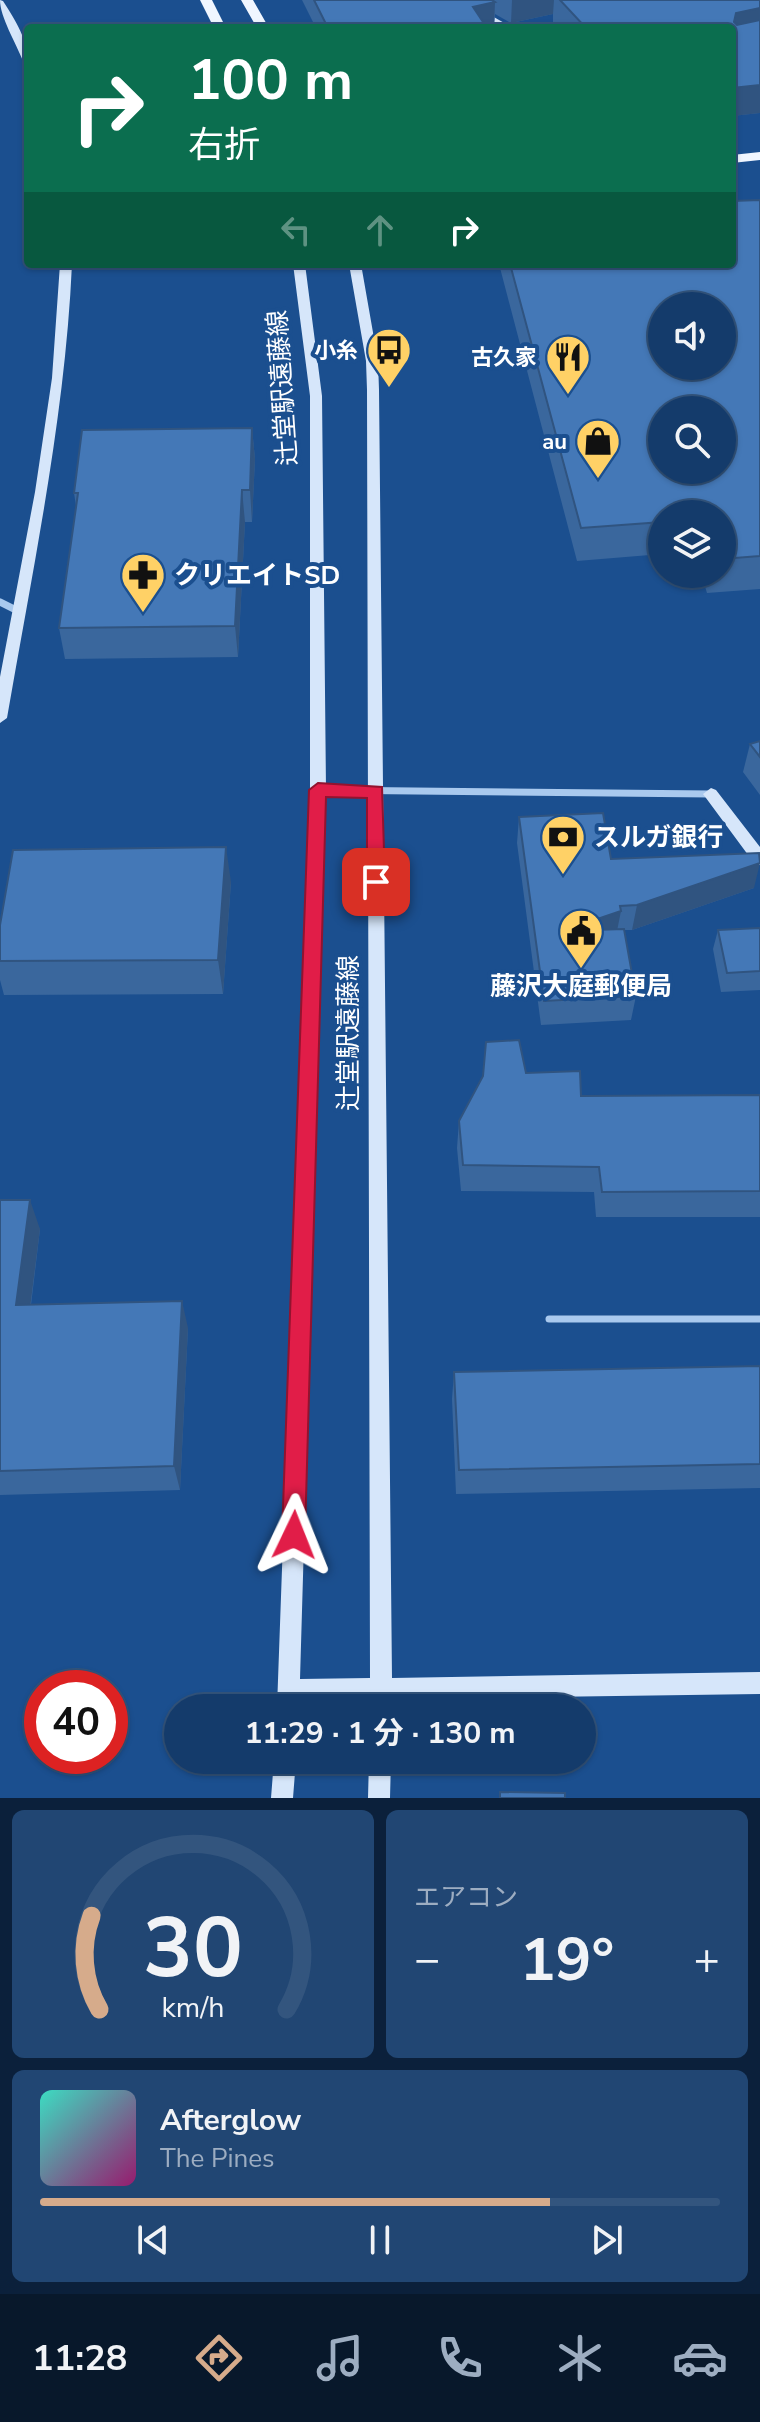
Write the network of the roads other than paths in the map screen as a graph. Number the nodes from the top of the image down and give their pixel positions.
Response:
1 (206, 0) edge
2 (247, 0) edge
3 (469, 0) edge
4 (0, 3) edge
5 (218, 24) edge
6 (261, 24) edge
7 (500, 24) edge
8 (24, 51) edge
9 (760, 156) edge
10 (736, 159) edge
11 (66, 268) edge
12 (300, 268) edge
13 (356, 268) edge
14 (0, 602) edge
15 (18, 611) junction
16 (0, 718) edge
17 (318, 790) junction
18 (375, 792) junction
19 (711, 794) joint
20 (760, 859) edge
21 (549, 1319) dead end
22 (760, 1319) edge
23 (760, 1683) edge
24 (288, 1694) edge
25 (381, 1694) edge
26 (482, 1694) edge
27 (284, 1774) edge
28 (380, 1774) edge
29 (282, 1798) edge
30 (379, 1798) edge

1 - 5 main road
2 - 6 main road
3 - 7 street
4 - 8 street
9 - 10 main road
11 - 15 street
12 - 17 street, 辻堂駅遠藤線
13 - 18 street, 辻堂駅遠藤線
14 - 15 street
15 - 16 street
17 - 18 street
17 - 24 street, 辻堂駅遠藤線
18 - 19 street
18 - 25 street, 辻堂駅遠藤線
19 - 20 street
21 - 22 lane
23 - 26 street
27 - 29 street
28 - 30 street

